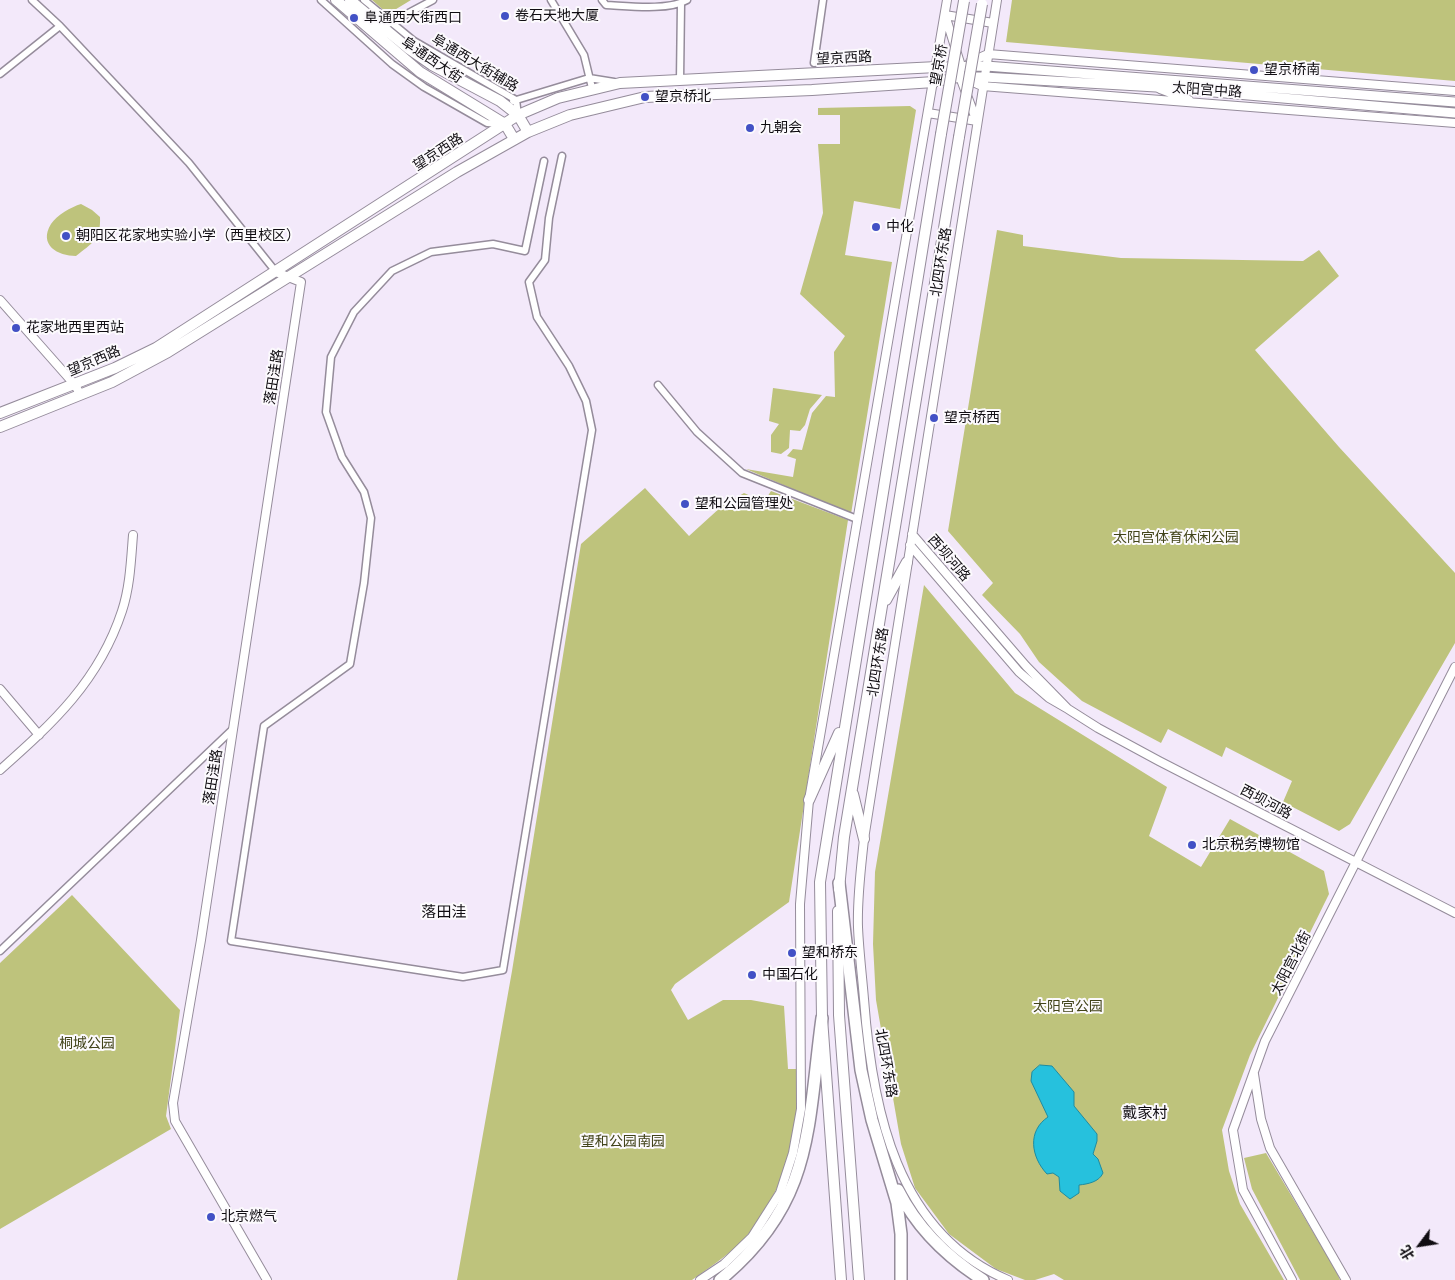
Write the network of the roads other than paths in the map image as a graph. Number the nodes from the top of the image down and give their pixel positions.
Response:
1 (32, 0) edge
2 (321, 0) edge
3 (336, 0) edge
4 (350, 0) edge
5 (364, 0) edge
6 (433, 0) edge
7 (551, 0) edge
8 (602, 0) edge
9 (823, 0) edge
10 (947, 0) edge
11 (964, 0) edge
12 (997, 0) edge
13 (684, 2) edge
14 (982, 2) edge
15 (945, 16) junction
16 (993, 23) junction
17 (387, 25) junction
18 (60, 26) junction
19 (988, 54) junction
20 (814, 63) dead end
21 (961, 66) junction
22 (986, 66) junction
23 (937, 67) junction
24 (1200, 71) junction
25 (0, 74) edge
26 (960, 77) junction
27 (680, 80) junction
28 (1170, 80) junction
29 (934, 82) junction
30 (983, 82) junction
31 (1341, 82) junction
32 (590, 83) junction
33 (1156, 87) junction
34 (1455, 91) edge
35 (1367, 95) junction
36 (516, 100) junction
37 (500, 101) junction
38 (1455, 102) edge
39 (1195, 103) junction
40 (928, 113) junction
41 (1455, 113) edge
42 (518, 115) junction
43 (977, 121) junction
44 (1455, 123) edge
45 (505, 124) junction
46 (528, 132) junction
47 (940, 134) joint
48 (514, 139) junction
49 (562, 156) dead end
50 (544, 160) dead end
51 (276, 272) junction
52 (287, 277) junction
53 (0, 300) edge
54 (75, 384) junction
55 (658, 385) dead end
56 (80, 394) junction
57 (0, 413) edge
58 (0, 427) edge
59 (857, 520) junction
60 (912, 534) junction
61 (133, 535) dead end
62 (910, 545) junction
63 (908, 562) junction
64 (882, 607) junction
65 (1455, 667) edge
66 (0, 689) edge
67 (1068, 709) junction
68 (845, 721) junction
69 (233, 729) junction
70 (39, 735) junction
71 (0, 770) edge
72 (852, 789) junction
73 (809, 800) junction
74 (864, 839) junction
75 (1356, 863) junction
76 (839, 883) junction
77 (1455, 913) edge
78 (0, 951) edge
79 (822, 1018) junction
80 (1254, 1071) junction
81 (887, 1168) junction
82 (267, 1280) edge
83 (700, 1280) edge
84 (720, 1280) edge
85 (841, 1280) edge
86 (859, 1280) edge
87 (901, 1280) edge
88 (983, 1280) edge
89 (1008, 1280) edge
90 (1292, 1280) edge
91 (1346, 1280) edge

1 - 18 street
2 - 45 street
3 - 45 main road, 阜通西大街
4 - 17 main road, 阜通西大街
5 - 17 street, 阜通西大街辅路
6 - 17 street
7 - 32 street
8 - 13 street
9 - 20 street
10 - 15 street
11 - 47 main road, 望京桥, bridge
12 - 16 street, 北四环东路
13 - 27 street
14 - 64 main road, 北四环东路, bridge
15 - 16 street
15 - 21 street
15 - 23 street
16 - 19 street, 北四环东路
17 - 36 street, 阜通西大街辅路
17 - 37 main road, 阜通西大街
18 - 25 street
18 - 51 street
19 - 21 street, 太阳宫中路
19 - 22 street, 北四环东路
19 - 24 street, 太阳宫中路
21 - 22 main road, 太阳宫中路
21 - 23 main road, 太阳宫中路
21 - 26 street
22 - 28 main road, 太阳宫中路
22 - 30 street, 北四环东路
23 - 27 main road, 望京西路
23 - 29 street
24 - 28 street
24 - 31 street, 太阳宫中路
26 - 29 main road
26 - 30 main road
26 - 43 street
27 - 32 main road, 望京西路
28 - 35 main road, 太阳宫中路
29 - 40 street
29 - 46 main road, 望京西路
30 - 33 main road, 太阳宫中路
30 - 39 street, 太阳宫中路
30 - 43 street, 北四环东路
31 - 34 street, 太阳宫中路
31 - 35 street
32 - 36 street
32 - 42 main road, 望京西路
33 - 39 street
33 - 41 main road, 太阳宫中路
35 - 38 main road, 太阳宫中路
36 - 37 street
36 - 42 street, 阜通西大街辅路
37 - 42 main road, 阜通西大街
39 - 44 street, 太阳宫中路
40 - 43 street
40 - 59 street
42 - 45 main road, 望京西路
42 - 46 main road, 阜通西大街
43 - 60 street, 北四环东路
45 - 48 main road, 阜通西大街
45 - 51 main road, 望京西路
46 - 48 main road, 望京西路
47 - 68 main road, 北四环东路
48 - 52 main road, 望京西路
49 - 50 street
51 - 52 street, 落田洼路
51 - 54 main road, 望京西路
52 - 56 main road, 望京西路
52 - 69 street, 落田洼路
53 - 54 street
54 - 56 street
54 - 57 main road, 望京西路
55 - 59 street
56 - 58 main road, 望京西路
59 - 73 street
60 - 62 street, 北四环东路
60 - 67 street, 西坝河路
61 - 70 street
62 - 63 street, 北四环东路
62 - 67 street, 西坝河路
63 - 64 main road
63 - 74 street, 北四环东路
64 - 72 main road, 北四环东路
65 - 75 street, 太阳宫北街
66 - 70 street
67 - 75 street, 西坝河路
68 - 73 main road
68 - 79 main road, 北四环东路
69 - 78 street
69 - 82 street, 落田洼路
70 - 71 street
72 - 74 main road
72 - 76 main road, 北四环东路
73 - 83 street
74 - 89 street, 北四环东路
75 - 77 street, 西坝河路
75 - 80 street, 太阳宫北街
76 - 81 highway
76 - 86 main road, 北四环东路
79 - 84 highway
79 - 85 main road, 北四环东路
80 - 90 street, 太阳宫北街
80 - 91 street
81 - 87 highway
81 - 88 highway

